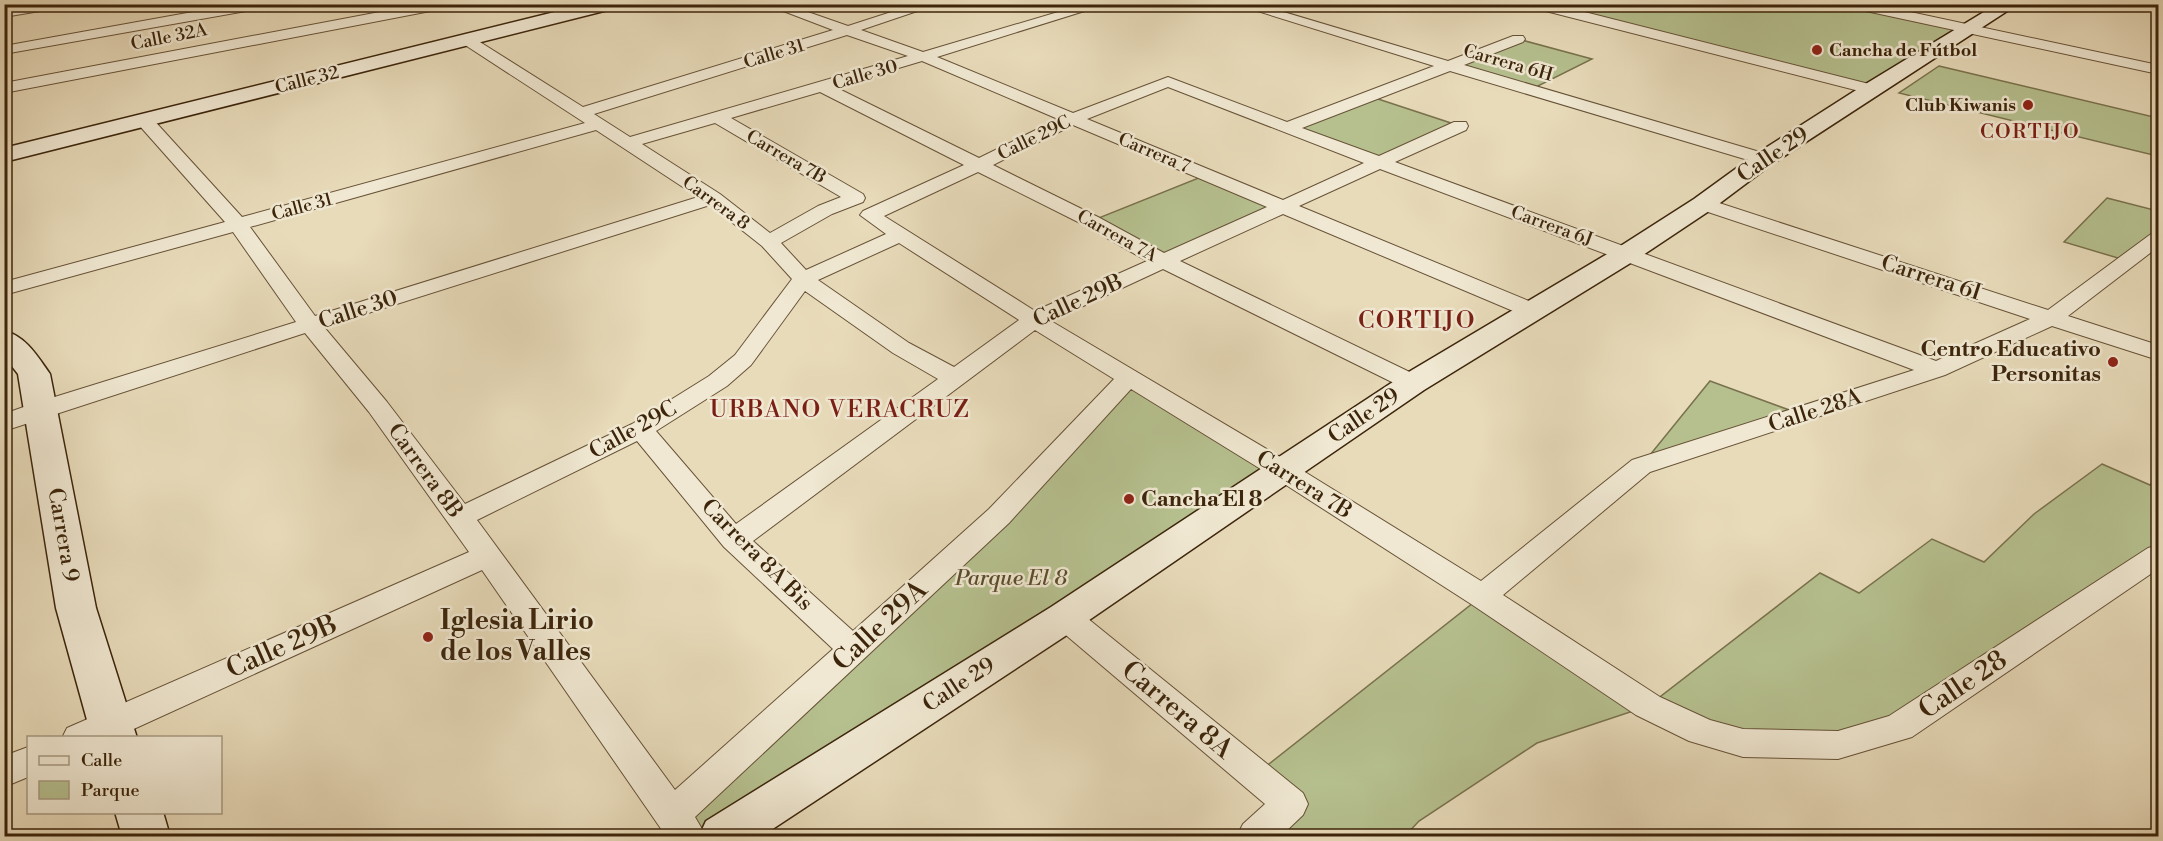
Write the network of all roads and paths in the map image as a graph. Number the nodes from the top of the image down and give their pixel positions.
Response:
1 (58, 4) edge
2 (263, 4) edge
3 (446, 4) edge
4 (610, 4) edge
5 (771, 4) edge
6 (932, 4) edge
7 (1101, 4) edge
8 (1241, 4) edge
9 (1535, 4) edge
10 (1852, 4) edge
11 (2010, 4) edge
12 (232, 7) edge
13 (4, 13) edge
14 (1971, 30) junction
15 (848, 31) junction
16 (1518, 39) dead end
17 (257, 40) junction
18 (467, 40) junction
19 (4, 50) edge
20 (925, 57) junction
21 (1448, 66) junction
22 (2158, 70) edge
23 (1168, 82) joint
24 (822, 87) junction
25 (4, 88) edge
26 (1871, 89) junction
27 (581, 113) junction
28 (1060, 114) junction
29 (717, 117) junction
30 (144, 120) junction
31 (600, 124) junction
32 (1460, 126) dead end
33 (1287, 129) junction
34 (628, 143) junction
35 (4, 155) edge
36 (1764, 159) junction
37 (980, 164) junction
38 (1380, 164) junction
39 (712, 198) junction
40 (1703, 204) junction
41 (1282, 207) junction
42 (870, 215) joint
43 (238, 225) junction
44 (902, 234) junction
45 (2158, 238) edge
46 (769, 242) junction
47 (1628, 253) junction
48 (1165, 262) junction
49 (803, 279) junction
50 (4, 289) edge
51 (1533, 311) junction
52 (2052, 317) junction
53 (1034, 320) junction
54 (310, 325) junction
55 (4, 340) edge
56 (2158, 353) edge
57 (1937, 370) junction
58 (1129, 377) junction
59 (955, 378) junction
60 (1413, 383) junction
61 (41, 409) junction
62 (4, 423) edge
63 (641, 429) junction
64 (1282, 470) junction
65 (457, 514) junction
66 (734, 540) junction
67 (2158, 555) edge
68 (486, 556) junction
69 (1482, 596) junction
70 (1065, 617) junction
71 (854, 650) junction
72 (101, 733) edge
73 (1743, 743) joint
74 (27, 761) edge
75 (4, 772) edge
76 (138, 814) edge
77 (680, 826) edge
78 (146, 837) edge
79 (723, 837) edge
80 (1256, 837) edge

1 - 13 street
2 - 12 street
3 - 17 street, Calle 32A
4 - 18 street, Calle 32
5 - 15 street, Carrera 7
6 - 15 street, Calle 31
7 - 20 street, Calle 30
8 - 21 street, Carrera 6H
9 - 26 street
10 - 14 street
11 - 14 street, Calle 29
12 - 17 street
12 - 19 street
14 - 22 street
14 - 26 street, Calle 29
15 - 20 street, Carrera 7
15 - 27 street, Calle 31
16 - 21 street
17 - 25 street, Calle 32A
18 - 27 street, Carrera 8
18 - 30 street, Calle 32
20 - 24 street, Calle 30
20 - 28 street, Carrera 7
21 - 33 street
21 - 36 street, Carrera 6H
23 - 28 street, Calle 29C
23 - 33 street, Carrera 6J
24 - 29 street, Calle 30
24 - 37 street, Carrera 7A
26 - 36 street, Calle 29
27 - 31 street, Carrera 8
28 - 37 street, Calle 29C
28 - 41 street, Carrera 7
29 - 34 street, Calle 30
29 - 46 street, Carrera 7B
30 - 35 street, Calle 32
30 - 43 street, Carrera 8B
31 - 34 street, Carrera 8
31 - 43 street, Calle 31
32 - 38 street, Calle 29B
33 - 38 street, Carrera 6J
34 - 39 street, Carrera 8
36 - 40 street, Calle 29
37 - 42 street, Calle 29C
37 - 48 street, Carrera 7A
38 - 41 street, Calle 29B
38 - 47 street, Carrera 6J
39 - 46 street, Carrera 8
39 - 54 street, Calle 30
40 - 47 street, Calle 29
40 - 52 street, Carrera 6I
41 - 48 street, Calle 29B
41 - 51 street, Carrera 7
42 - 44 street, Carrera 7B
43 - 50 street, Calle 31
43 - 54 street, Carrera 8B
44 - 49 street
44 - 53 street, Carrera 7B
45 - 52 street, Calle 28A
46 - 49 street, Carrera 8
47 - 51 street, Calle 29
47 - 57 street, Carrera 6J
48 - 53 street, Calle 29B
48 - 60 street, Carrera 7A
49 - 59 street, Carrera 8
49 - 63 street, Calle 29C
51 - 60 street, Calle 29
52 - 56 street, Carrera 6I
52 - 57 street, Calle 28A
53 - 58 street, Carrera 7B
53 - 59 street, Calle 29B
54 - 61 street, Calle 30
54 - 65 street, Carrera 8B
55 - 61 street, Carrera 9
57 - 69 street, Calle 28A
58 - 64 street, Carrera 7B
58 - 71 street, Calle 29A
59 - 66 street, Calle 29B
60 - 64 street, Calle 29
61 - 62 street, Calle 30
61 - 72 street, Carrera 9
63 - 65 street, Calle 29C
63 - 66 street, Carrera 8A Bis
64 - 69 street, Carrera 7B
64 - 70 street, Calle 29
65 - 68 street, Carrera 8B
66 - 71 street, Carrera 8A Bis
67 - 73 street, Calle 28
68 - 72 street, Calle 29B
68 - 77 street, Carrera 8B
69 - 73 street, Carrera 7B
70 - 79 street, Calle 29
70 - 80 street, Carrera 8A
71 - 77 street, Calle 29A
74 - 75 street
76 - 78 street

